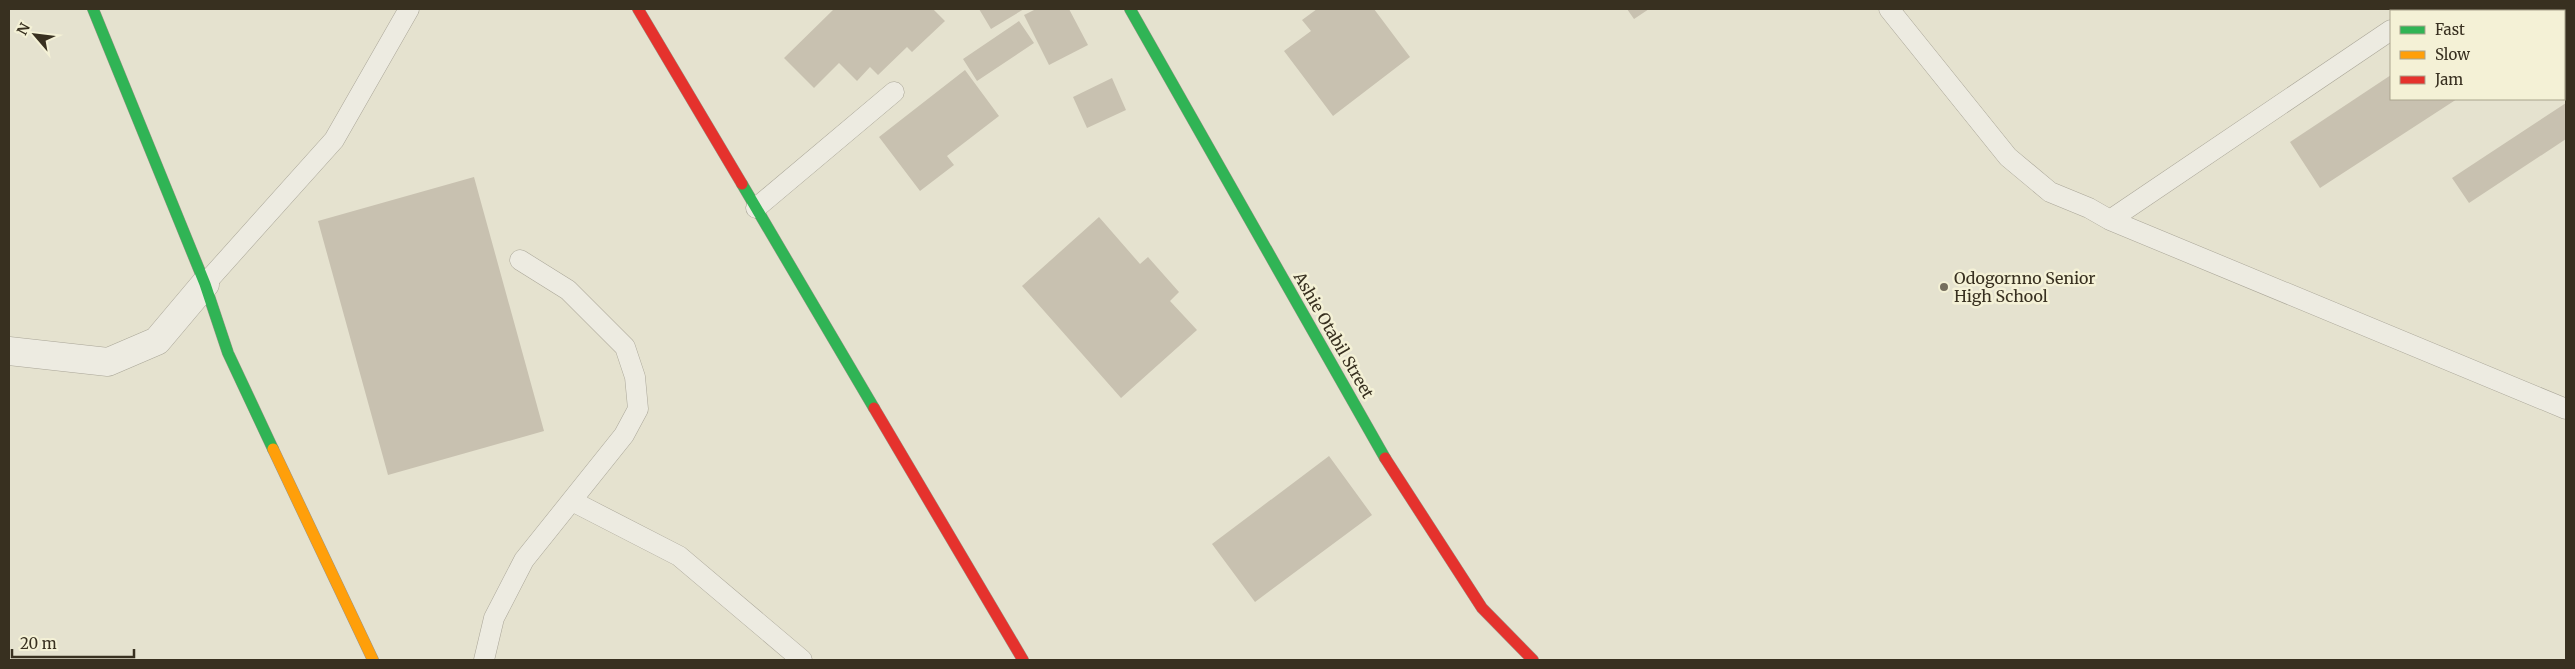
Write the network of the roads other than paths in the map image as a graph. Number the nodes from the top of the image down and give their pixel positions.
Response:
1 (94, 9) edge
2 (409, 9) edge
3 (638, 9) edge
4 (1130, 9) edge
5 (1889, 9) edge
6 (2390, 31) edge
7 (894, 92) dead end
8 (756, 208) junction
9 (2110, 220) junction
10 (520, 260) dead end
11 (205, 284) junction
12 (9, 351) edge
13 (2566, 409) edge
14 (572, 501) junction
15 (373, 660) edge
16 (484, 660) edge
17 (802, 660) edge
18 (1022, 660) edge
19 (1532, 660) edge

1 - 11 street
2 - 11 lane
3 - 8 street
4 - 19 street, Ashie Otabil Street
5 - 9 lane
6 - 9 lane
7 - 8 lane
8 - 18 street
9 - 13 lane
10 - 14 lane
11 - 12 street
11 - 15 street
14 - 16 lane
14 - 17 lane

